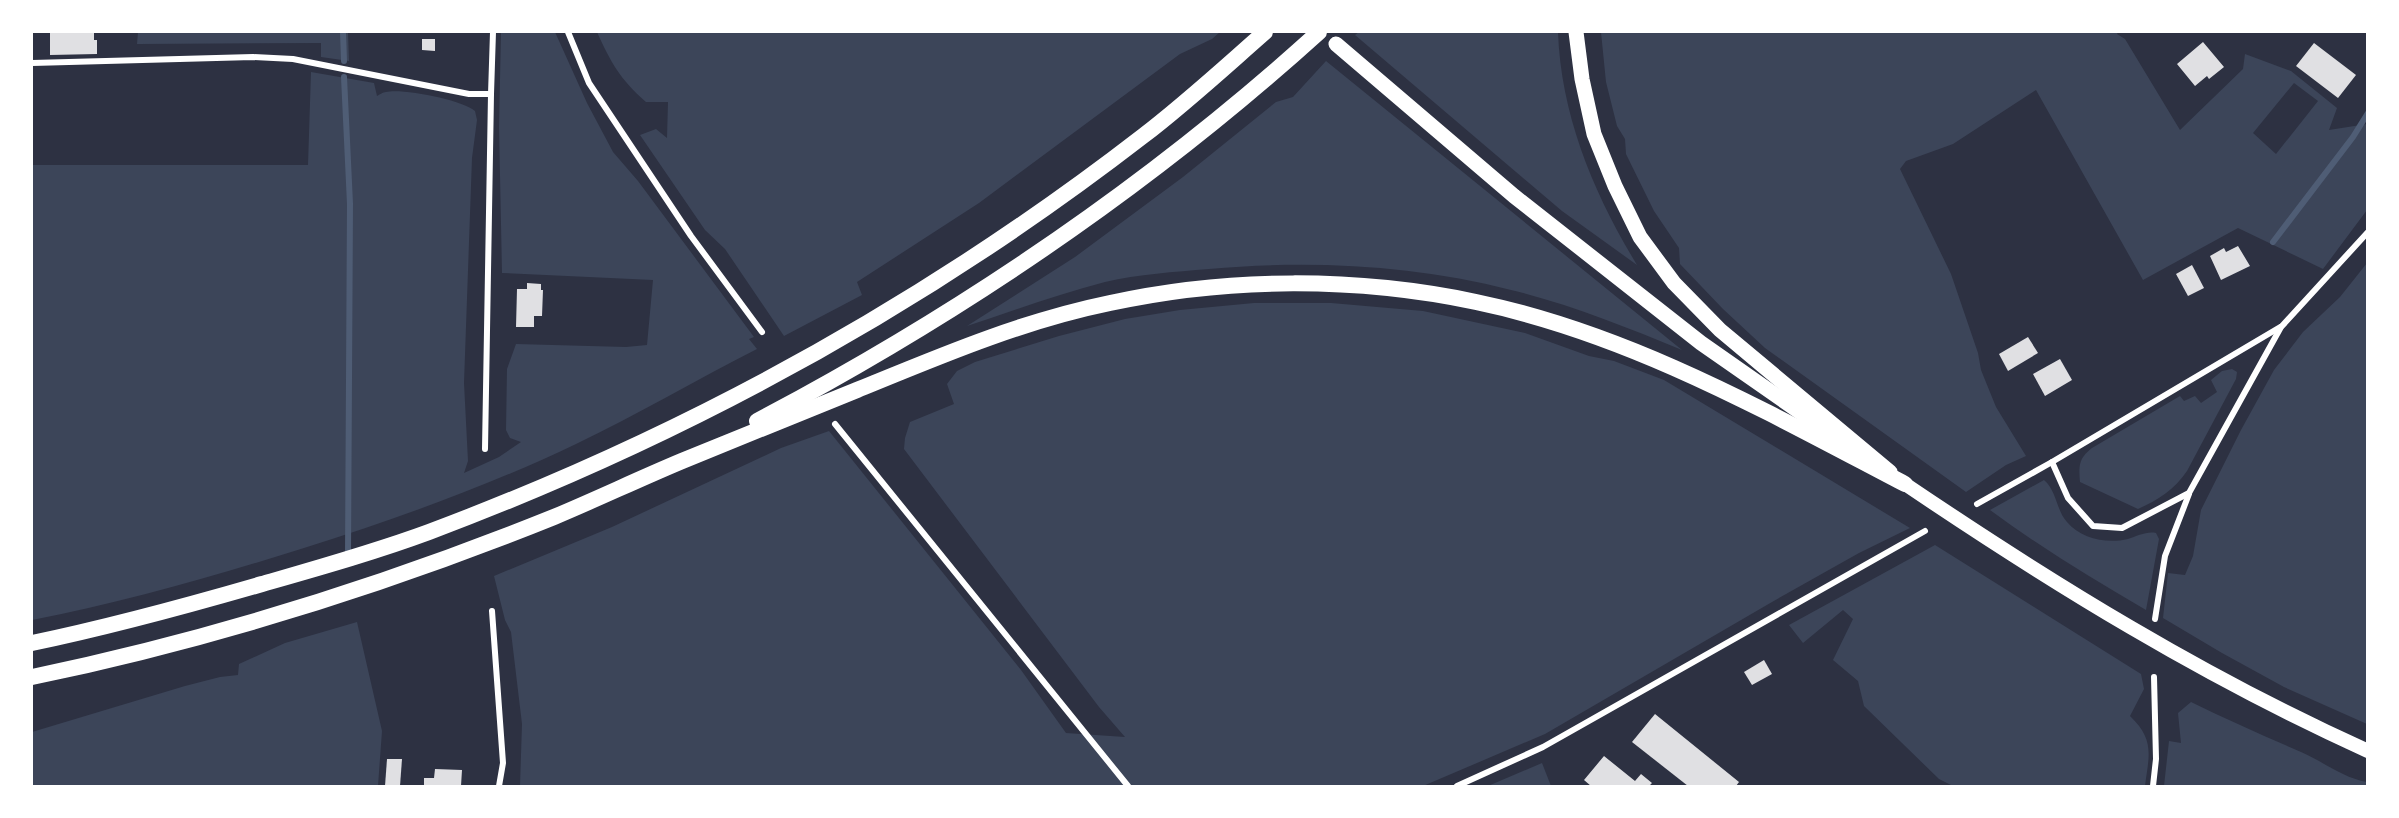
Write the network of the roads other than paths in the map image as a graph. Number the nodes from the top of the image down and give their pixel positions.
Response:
1 (493, 32) edge
2 (568, 32) edge
3 (1265, 32) edge
4 (1319, 32) edge
5 (1576, 32) edge
6 (1336, 44) dead end
7 (32, 63) edge
8 (490, 94) junction
9 (2367, 232) edge
10 (2282, 326) junction
11 (762, 332) dead end
12 (802, 406) junction
13 (835, 424) dead end
14 (485, 449) dead end
15 (2052, 462) junction
16 (1905, 484) junction
17 (2189, 493) junction
18 (1977, 504) dead end
19 (1925, 531) dead end
20 (492, 611) dead end
21 (2154, 619) dead end
22 (32, 643) edge
23 (32, 677) edge
24 (2154, 677) dead end
25 (2367, 751) edge
26 (499, 786) edge
27 (1128, 786) edge
28 (1457, 786) edge
29 (2153, 786) edge

1 - 8 street
2 - 11 street
3 - 22 highway
4 - 12 highway
5 - 16 highway
6 - 16 highway
7 - 8 street
8 - 14 street
9 - 10 street
10 - 15 street
10 - 17 street
12 - 16 highway
12 - 23 highway
13 - 27 street
15 - 17 street
15 - 18 street
16 - 25 main road
17 - 21 street
19 - 28 street
20 - 26 street
24 - 29 street

